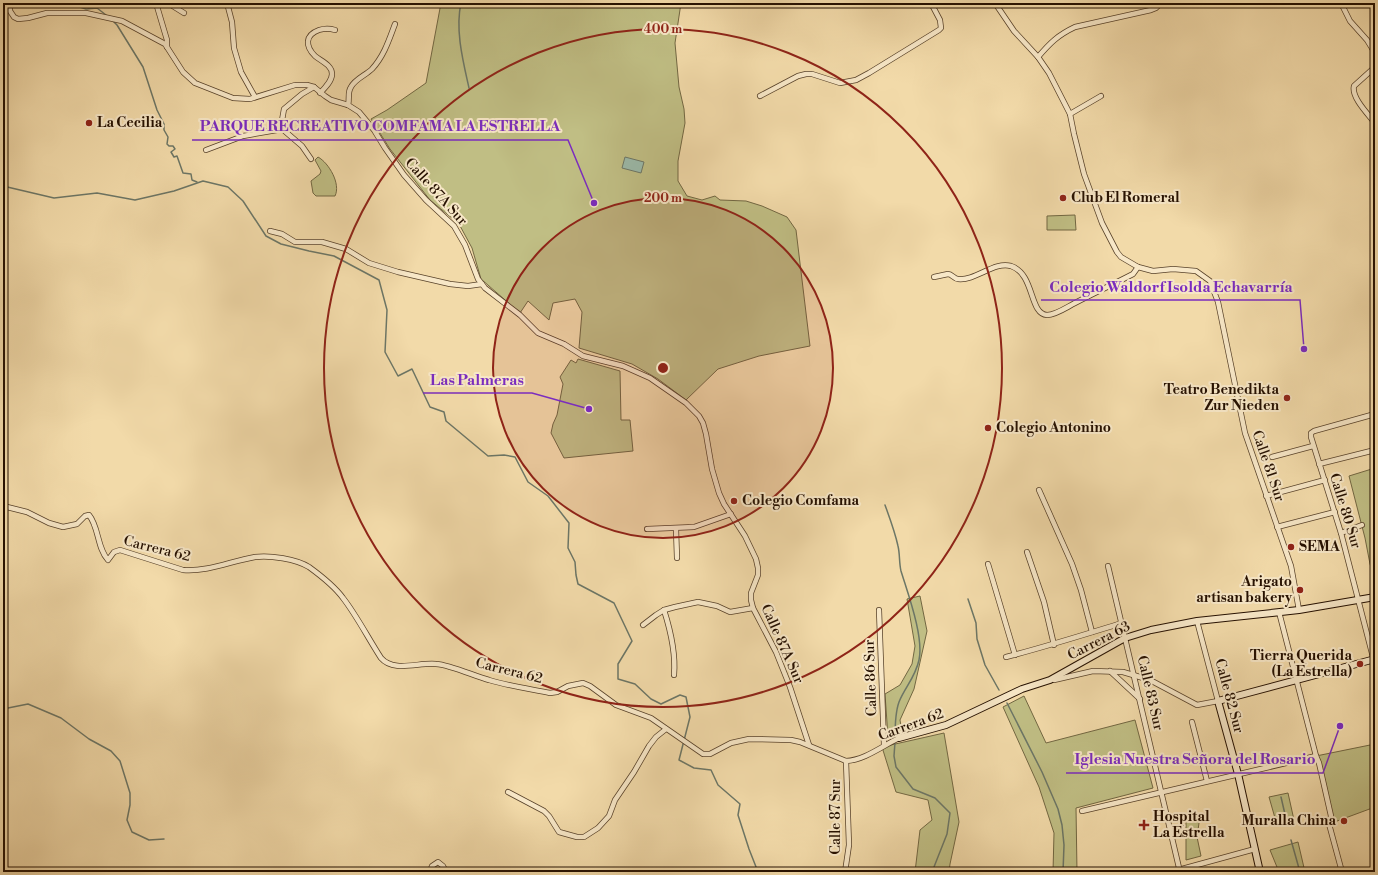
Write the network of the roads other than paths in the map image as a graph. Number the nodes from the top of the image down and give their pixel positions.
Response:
1 (9, 3) edge
2 (156, 3) edge
3 (168, 3) edge
4 (227, 3) edge
5 (931, 3) edge
6 (995, 3) edge
7 (1161, 3) edge
8 (1342, 3) edge
9 (184, 13) dead end
10 (395, 24) dead end
11 (335, 30) dead end
12 (167, 47) junction
13 (1375, 53) edge
14 (1038, 56) junction
15 (1375, 67) edge
16 (314, 87) junction
17 (320, 93) junction
18 (760, 96) dead end
19 (1101, 96) dead end
20 (255, 97) junction
21 (348, 105) junction
22 (1070, 114) junction
23 (1375, 123) edge
24 (280, 127) junction
25 (206, 150) dead end
26 (311, 159) dead end
27 (270, 231) dead end
28 (1138, 267) junction
29 (934, 277) dead end
30 (482, 284) junction
31 (1375, 414) edge
32 (1313, 446) junction
33 (1375, 450) edge
34 (1272, 457) dead end
35 (1319, 464) junction
36 (1325, 480) junction
37 (1039, 490) dead end
38 (1266, 496) junction
39 (3, 506) edge
40 (1334, 512) junction
41 (731, 514) junction
42 (1362, 525) dead end
43 (1278, 527) junction
44 (647, 529) dead end
45 (676, 529) junction
46 (1341, 533) junction
47 (1027, 552) dead end
48 (677, 558) dead end
49 (988, 564) dead end
50 (1108, 566) dead end
51 (1375, 597) edge
52 (1358, 601) junction
53 (753, 608) junction
54 (664, 610) junction
55 (879, 610) dead end
56 (1299, 610) junction
57 (1279, 612) junction
58 (1198, 620) junction
59 (1122, 624) junction
60 (643, 625) dead end
61 (1092, 632) junction
62 (1125, 638) junction
63 (1054, 645) junction
64 (1015, 655) junction
65 (1006, 657) dead end
66 (1374, 661) edge
67 (1110, 671) junction
68 (674, 675) dead end
69 (1134, 675) junction
70 (1050, 680) junction
71 (1297, 680) junction
72 (1140, 699) junction
73 (1218, 701) junction
74 (1192, 722) dead end
75 (666, 729) junction
76 (899, 738) joint
77 (809, 745) junction
78 (884, 745) junction
79 (1316, 756) junction
80 (846, 761) junction
81 (1238, 774) junction
82 (1207, 781) junction
83 (508, 792) dead end
84 (1162, 792) junction
85 (1082, 811) dead end
86 (1255, 849) junction
87 (1180, 870) edge
88 (430, 872) edge
89 (446, 872) edge
90 (844, 872) edge
91 (1171, 872) edge
92 (1260, 872) edge
93 (1342, 872) edge

1 - 12 street
2 - 12 street
3 - 9 street
4 - 20 street
5 - 18 street
6 - 14 street, Calle 81 Sur
7 - 14 street
8 - 13 street
10 - 21 street
11 - 17 street
12 - 20 street
14 - 22 street, Calle 81 Sur
15 - 23 street
16 - 17 street, Calle 87A Sur
16 - 20 street
16 - 24 street
17 - 21 street, Calle 87A Sur
19 - 22 street
21 - 30 street, Calle 87A Sur
22 - 28 street, Calle 81 Sur
24 - 25 street
24 - 26 street
27 - 30 street
28 - 29 street
28 - 38 street, Calle 81 Sur
30 - 41 street, Calle 87A Sur
31 - 32 street, Calle 80 Sur
32 - 34 street
32 - 35 street, Calle 80 Sur
33 - 35 street
35 - 36 street, Calle 80 Sur
36 - 38 street
36 - 40 street, Calle 80 Sur
37 - 61 street
38 - 43 street, Calle 81 Sur
39 - 75 street, Carrera 62
40 - 43 street
40 - 46 street, Calle 80 Sur
41 - 45 street
41 - 53 street, Calle 87A Sur
42 - 46 street
43 - 56 street, Calle 81 Sur
44 - 45 street
45 - 48 street
46 - 52 street, Calle 80 Sur
47 - 63 street
49 - 64 street
50 - 59 street, Calle 83 Sur
51 - 52 street, Carrera 63
52 - 56 street, Carrera 63
52 - 66 street, Calle 80 Sur
53 - 54 street
53 - 77 street, Calle 87A Sur
54 - 60 street
54 - 68 street
55 - 78 street, Calle 86 Sur
56 - 57 street, Carrera 63
57 - 58 street, Carrera 63
57 - 71 street
58 - 62 street, Carrera 63
58 - 73 street, Calle 82 Sur
59 - 61 street
59 - 62 street, Calle 83 Sur
61 - 63 street
62 - 69 street, Calle 83 Sur
62 - 70 street, Carrera 63
63 - 64 street
64 - 65 street
66 - 71 street, Carrera 62
67 - 69 street, Carrera 62
67 - 70 street, Carrera 62
67 - 72 street
69 - 72 street, Calle 83 Sur
69 - 73 street, Carrera 62
70 - 76 street, Carrera 62
71 - 73 street, Carrera 62
71 - 79 street
72 - 84 street, Calle 83 Sur
73 - 81 street, Calle 82 Sur
74 - 82 street
75 - 77 street, Carrera 62
75 - 83 street
76 - 78 street, Carrera 62
77 - 80 street, Carrera 62
78 - 80 street, Carrera 62
79 - 81 street
79 - 93 street
80 - 90 street, Calle 87 Sur
81 - 82 street
81 - 86 street, Calle 82 Sur
82 - 84 street
84 - 85 street
84 - 87 street, Calle 83 Sur
86 - 87 street
86 - 92 street, Calle 82 Sur
87 - 91 street
88 - 89 street

